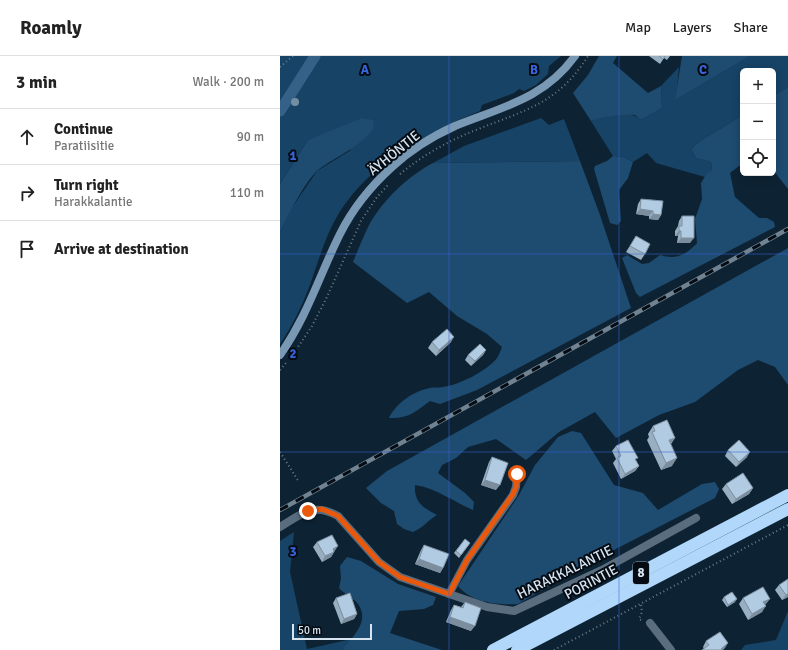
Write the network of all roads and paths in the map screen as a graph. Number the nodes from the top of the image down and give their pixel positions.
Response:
1 (293, 56) edge
2 (576, 56) edge
3 (588, 56) edge
4 (280, 67) edge
5 (395, 178) dead end
6 (390, 183) dead end
7 (292, 354) dead end
8 (280, 355) edge
9 (288, 359) dead end
10 (280, 370) edge
11 (280, 452) edge
12 (517, 474) dead end
13 (299, 482) dead end
14 (788, 495) edge
15 (788, 509) edge
16 (696, 518) dead end
17 (788, 525) edge
18 (280, 527) edge
19 (449, 594) junction
20 (640, 605) junction
21 (650, 623) joint
22 (494, 650) edge
23 (517, 650) edge
24 (554, 650) edge
25 (671, 650) edge

1 - 4 path
2 - 8 main road, ÄYHÖNTIE
3 - 5 path
6 - 7 path
9 - 10 path
11 - 13 path
12 - 19 street
14 - 22 highway, PORINTIE / 8
15 - 23 highway, PORINTIE / 8
16 - 19 street, HARAKKALANTIE
17 - 20 path
18 - 19 street, HARAKKALANTIE
20 - 21 path
20 - 24 path
21 - 25 street

